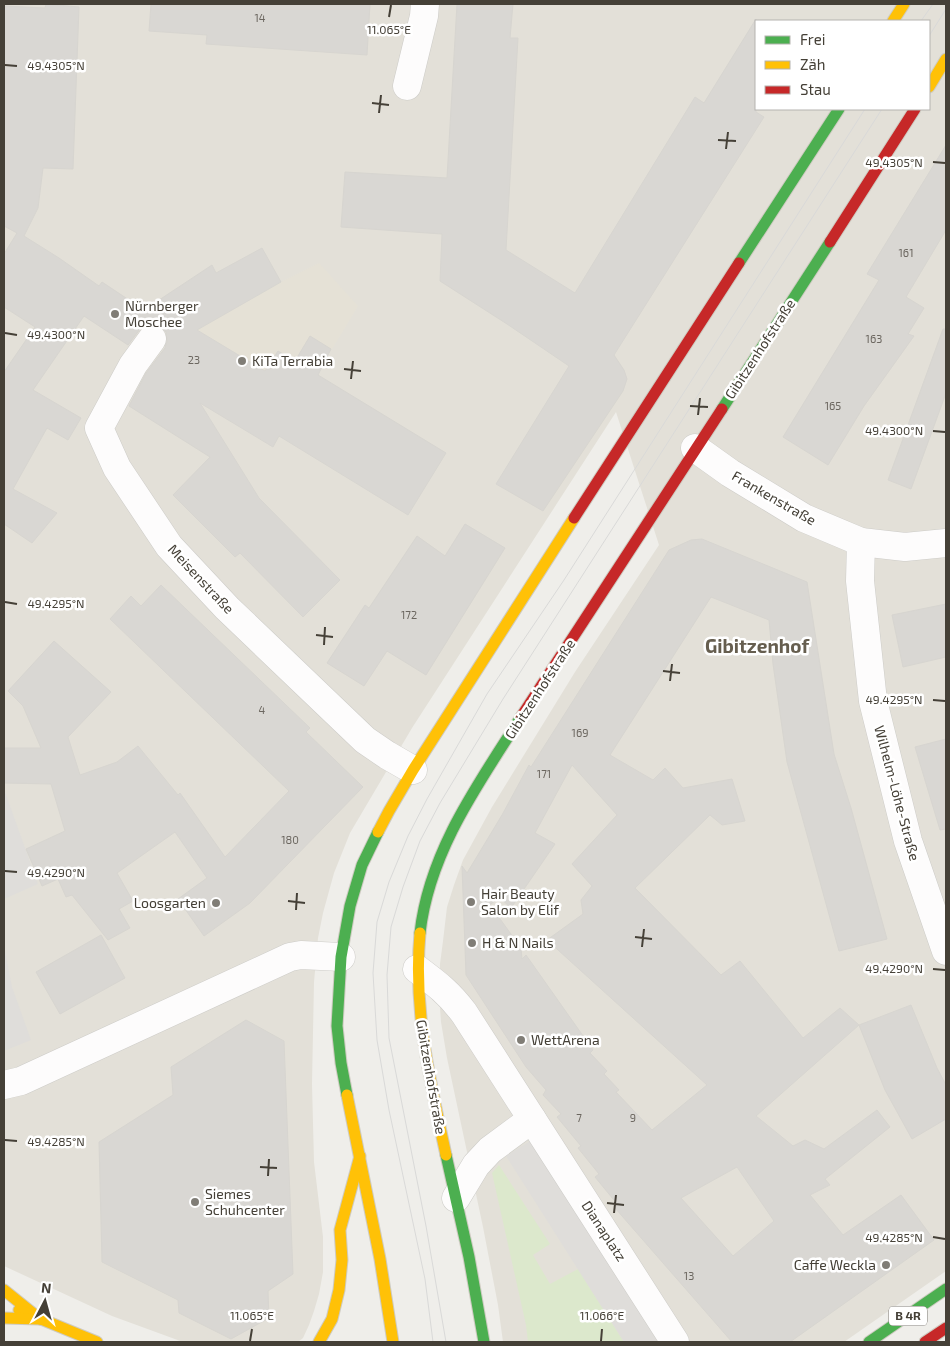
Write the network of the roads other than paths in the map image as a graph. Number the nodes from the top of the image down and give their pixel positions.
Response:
1 (425, 4) edge
2 (904, 4) edge
3 (894, 20) edge
4 (946, 59) edge
5 (930, 85) edge
6 (407, 86) dead end
7 (838, 110) edge
8 (914, 110) edge
9 (152, 339) dead end
10 (695, 448) junction
11 (861, 542) junction
12 (946, 543) edge
13 (413, 770) junction
14 (946, 951) edge
15 (341, 958) junction
16 (417, 969) junction
17 (4, 1085) edge
18 (532, 1119) junction
19 (360, 1156) junction
20 (456, 1198) junction
21 (946, 1289) edge
22 (4, 1290) edge
23 (4, 1304) edge
24 (4, 1318) edge
25 (40, 1319) junction
26 (946, 1328) edge
27 (97, 1342) edge
28 (319, 1342) edge
29 (392, 1342) edge
30 (484, 1342) edge
31 (676, 1342) edge
32 (869, 1342) edge
33 (925, 1342) edge

1 - 6 street
2 - 3 main road
4 - 5 main road
7 - 13 main road
8 - 10 main road, Gibitzenhofstraße
9 - 13 street, Meisenstraße
10 - 11 street, Frankenstraße
10 - 16 main road, Gibitzenhofstraße
11 - 12 street, Frankenstraße
11 - 14 street, Wilhelm-Löhe-Straße
13 - 15 main road
15 - 17 street
15 - 19 main road
16 - 18 street, Dianaplatz
16 - 20 main road, Gibitzenhofstraße
18 - 20 street
18 - 31 street, Dianaplatz
19 - 28 main road
19 - 29 main road
20 - 30 main road, Gibitzenhofstraße
21 - 32 main road, B 4R
22 - 25 main road
23 - 25 main road
24 - 25 main road
25 - 27 main road
26 - 33 main road, B 4R

